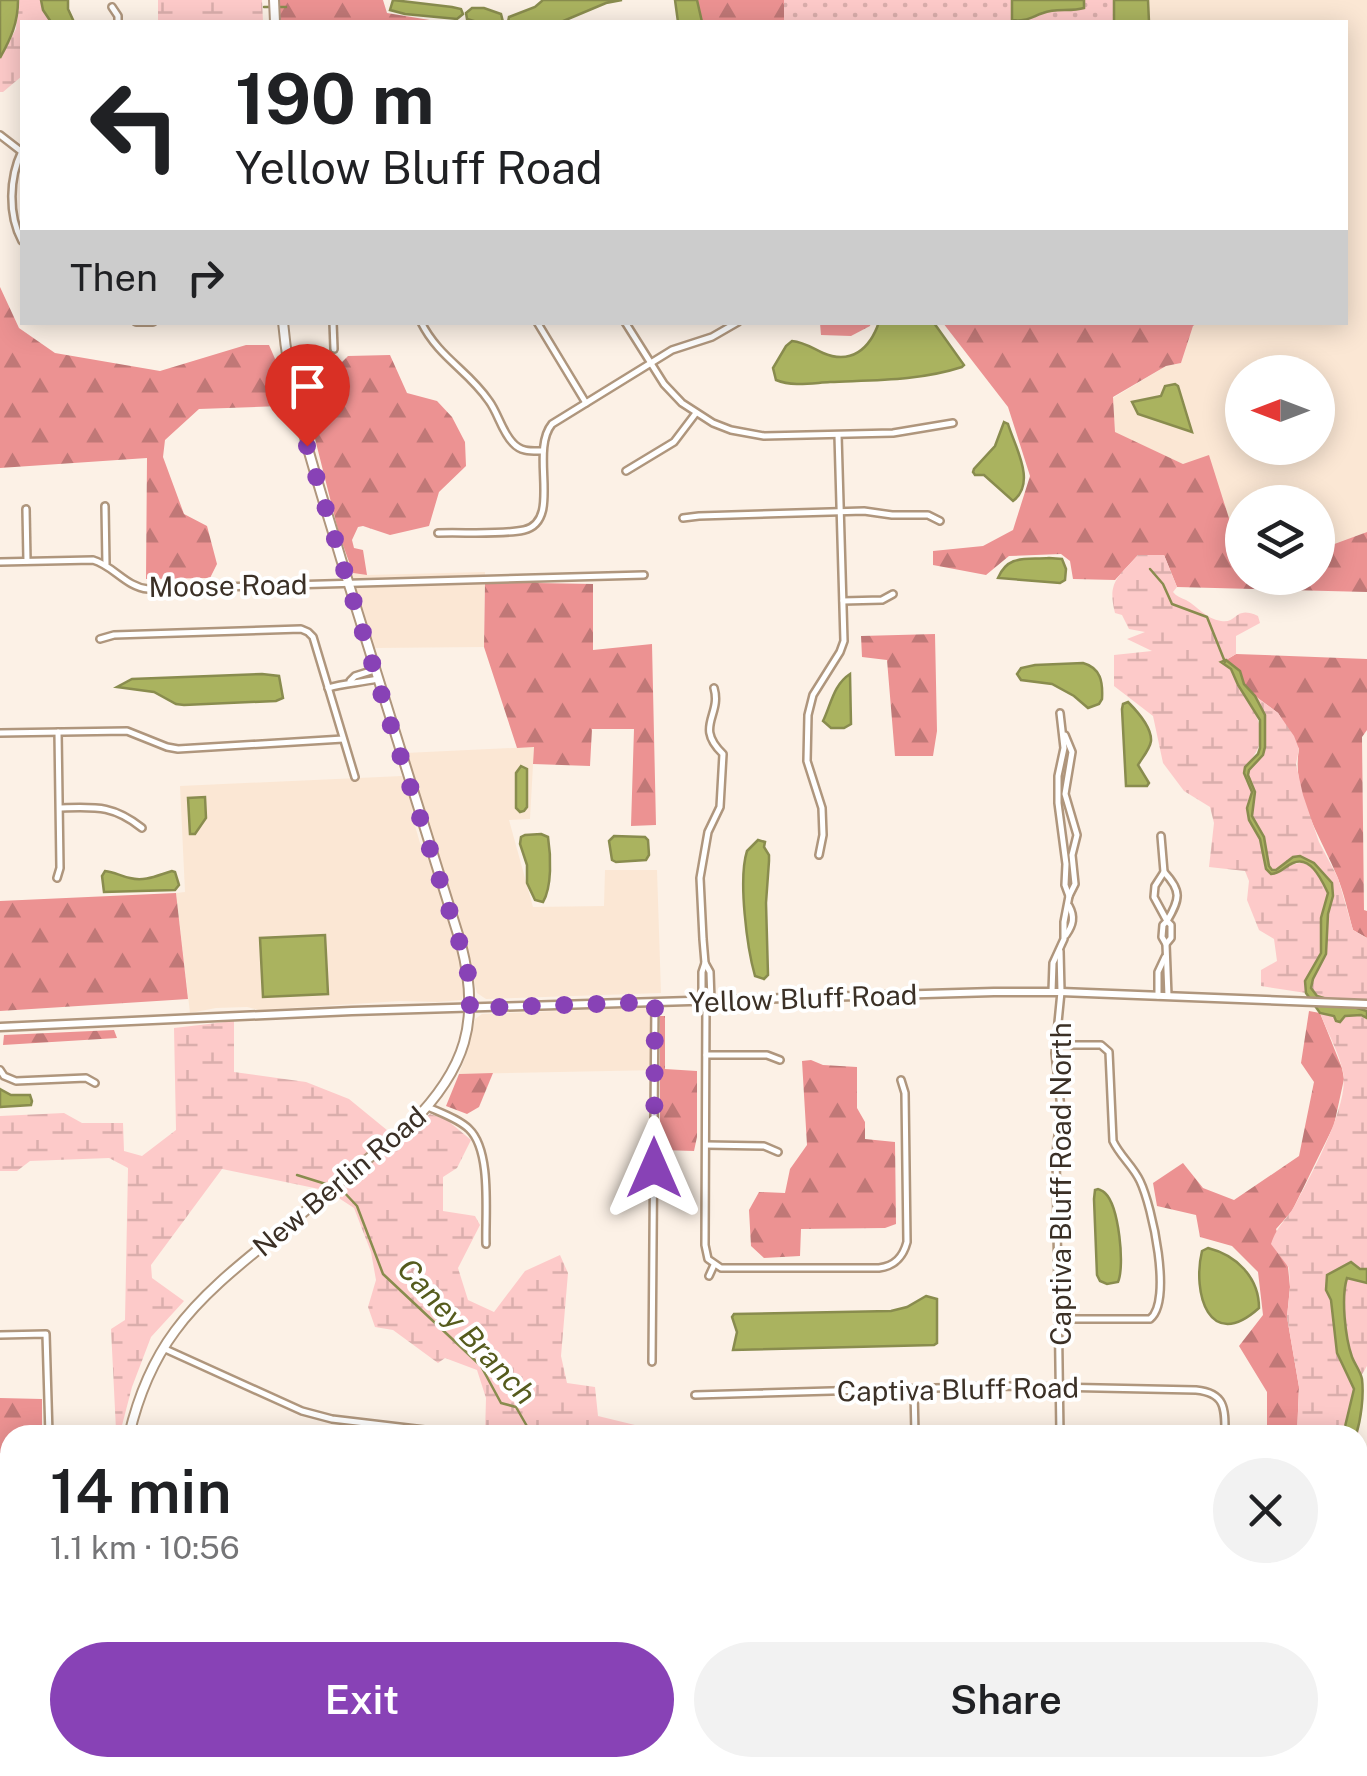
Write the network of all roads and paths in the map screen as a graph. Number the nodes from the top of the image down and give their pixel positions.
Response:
1 (274, 0) edge
2 (112, 8) dead end
3 (274, 18) edge
4 (118, 20) edge
5 (0, 135) edge
6 (20, 150) edge
7 (20, 157) edge
8 (20, 236) edge
9 (283, 325) edge
10 (333, 325) edge
11 (423, 325) edge
12 (538, 325) edge
13 (627, 325) edge
14 (733, 325) edge
15 (334, 349) dead end
16 (650, 363) junction
17 (586, 403) junction
18 (696, 414) junction
19 (953, 422) dead end
20 (838, 435) junction
21 (542, 451) junction
22 (626, 470) dead end
23 (105, 506) dead end
24 (26, 509) dead end
25 (840, 512) junction
26 (684, 518) dead end
27 (940, 521) dead end
28 (438, 533) dead end
29 (0, 562) edge
30 (27, 562) junction
31 (106, 564) junction
32 (644, 575) dead end
33 (348, 582) junction
34 (893, 594) dead end
35 (843, 602) junction
36 (100, 640) dead end
37 (376, 675) junction
38 (328, 688) junction
39 (714, 688) dead end
40 (1060, 713) dead end
41 (58, 732) junction
42 (1064, 732) junction
43 (0, 733) edge
44 (344, 739) junction
45 (355, 777) dead end
46 (60, 808) junction
47 (142, 828) dead end
48 (1161, 836) dead end
49 (819, 855) dead end
50 (1164, 872) junction
51 (56, 878) dead end
52 (1069, 896) junction
53 (1167, 921) junction
54 (1166, 955) junction
55 (1158, 972) junction
56 (1168, 972) junction
57 (1057, 992) junction
58 (1158, 996) junction
59 (1168, 996) junction
60 (706, 1001) junction
61 (655, 1002) junction
62 (1367, 1004) edge
63 (470, 1008) junction
64 (0, 1027) edge
65 (1057, 1045) junction
66 (706, 1054) junction
67 (780, 1060) dead end
68 (0, 1070) edge
69 (901, 1080) dead end
70 (96, 1082) dead end
71 (428, 1107) junction
72 (706, 1145) junction
73 (778, 1152) dead end
74 (486, 1244) dead end
75 (714, 1265) junction
76 (709, 1276) dead end
77 (1059, 1319) junction
78 (0, 1334) edge
79 (163, 1348) junction
80 (652, 1362) dead end
81 (1059, 1387) junction
82 (914, 1389) junction
83 (695, 1395) dead end
84 (49, 1425) edge
85 (132, 1425) edge
86 (382, 1425) edge
87 (915, 1425) edge
88 (1060, 1425) edge
89 (1225, 1425) edge

1 - 3 main road
2 - 4 street
5 - 6 street
7 - 8 street
9 - 33 main road, New Berlin Road
10 - 15 street
11 - 21 street
12 - 17 street
13 - 16 street
14 - 16 street
16 - 17 street
16 - 18 street
17 - 21 street
18 - 20 street
18 - 22 street
19 - 20 street
20 - 25 street
21 - 28 street
23 - 31 street
24 - 30 street
25 - 26 street
25 - 27 street
25 - 35 street
29 - 30 street, Moose Road
30 - 31 street, Moose Road
31 - 33 street, Moose Road
32 - 33 street, Moose Road
33 - 37 main road, New Berlin Road
34 - 35 street
35 - 49 street
36 - 38 street
37 - 38 street
37 - 63 main road, New Berlin Road
38 - 44 street
39 - 60 street
40 - 42 street
41 - 43 street
41 - 44 street
41 - 46 street
42 - 52 street
42 - 52 street
44 - 45 street
46 - 47 street
46 - 51 street
48 - 50 street
50 - 53 street
50 - 53 street
52 - 57 street, Captiva Bluff Road North
53 - 54 street
54 - 55 street
54 - 56 street
55 - 56 street
55 - 58 street
56 - 59 street
57 - 58 street, Yellow Bluff Road
57 - 60 street, Yellow Bluff Road
57 - 65 street, Captiva Bluff Road North
58 - 59 street, Yellow Bluff Road
59 - 62 street, Yellow Bluff Road
60 - 61 street, Yellow Bluff Road
60 - 66 street
61 - 63 street, Yellow Bluff Road
61 - 80 street
63 - 64 street, Yellow Bluff Road
63 - 71 main road, New Berlin Road
65 - 77 street, Captiva Bluff Road North
65 - 77 street
66 - 67 street
66 - 72 street
68 - 70 street
69 - 75 street
71 - 74 street
71 - 79 main road, New Berlin Road
72 - 73 street
72 - 75 street
75 - 76 street
77 - 81 street, Captiva Bluff Road North
78 - 84 street
79 - 85 main road, New Berlin Road
79 - 86 street
81 - 82 street, Captiva Bluff Road
81 - 88 street, Captiva Bluff Road North
81 - 89 street, Captiva Bluff Road
82 - 83 street, Captiva Bluff Road
82 - 87 street

